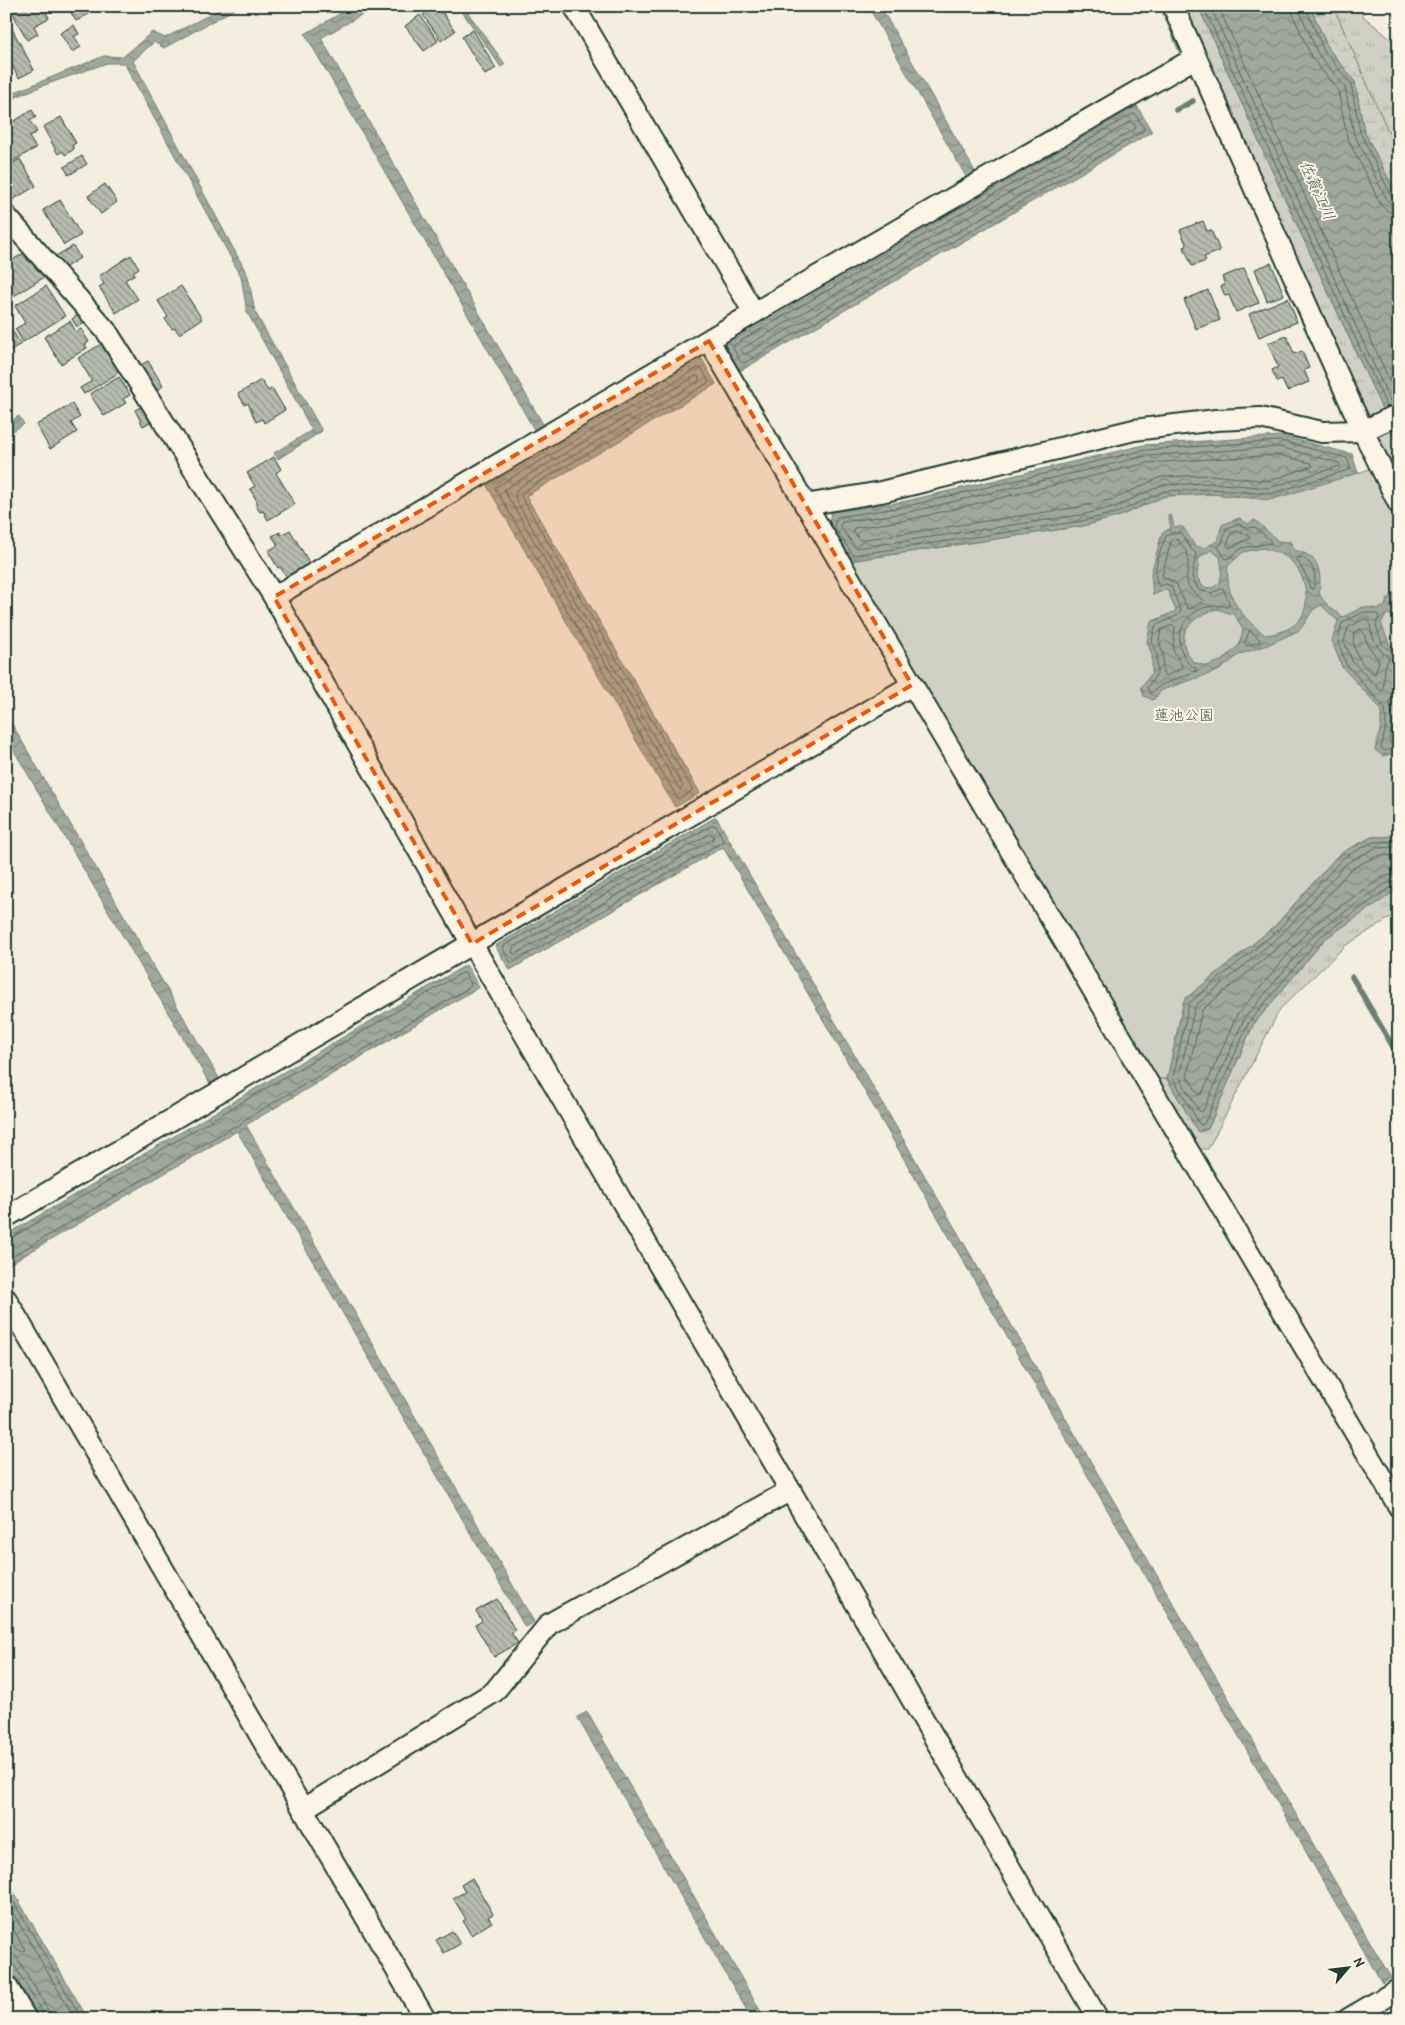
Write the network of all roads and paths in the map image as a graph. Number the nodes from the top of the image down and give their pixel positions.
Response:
1 (574, 6) edge
2 (1173, 6) edge
3 (1195, 58) junction
4 (6, 216) edge
5 (754, 314) junction
6 (709, 341) junction
7 (1399, 414) edge
8 (1368, 429) junction
9 (1399, 504) edge
10 (805, 505) junction
11 (274, 596) junction
12 (912, 685) junction
13 (472, 944) junction
14 (6, 1217) edge
15 (6, 1299) edge
16 (791, 1490) junction
17 (1399, 1506) edge
18 (303, 1809) junction
19 (6, 1985) edge
20 (1399, 1989) edge
21 (26, 2019) edge
22 (425, 2019) edge
23 (1098, 2019) edge
24 (1348, 2019) edge

1 - 5 street
2 - 3 street
3 - 5 street
3 - 8 street
4 - 11 street
5 - 6 street
6 - 10 street
6 - 11 street
7 - 8 street
8 - 9 street
8 - 10 street
10 - 12 street
11 - 13 street
12 - 13 street
12 - 17 street
13 - 14 street
13 - 16 street
15 - 18 street
16 - 18 street
16 - 23 street
18 - 22 street
19 - 21 street
20 - 24 street

